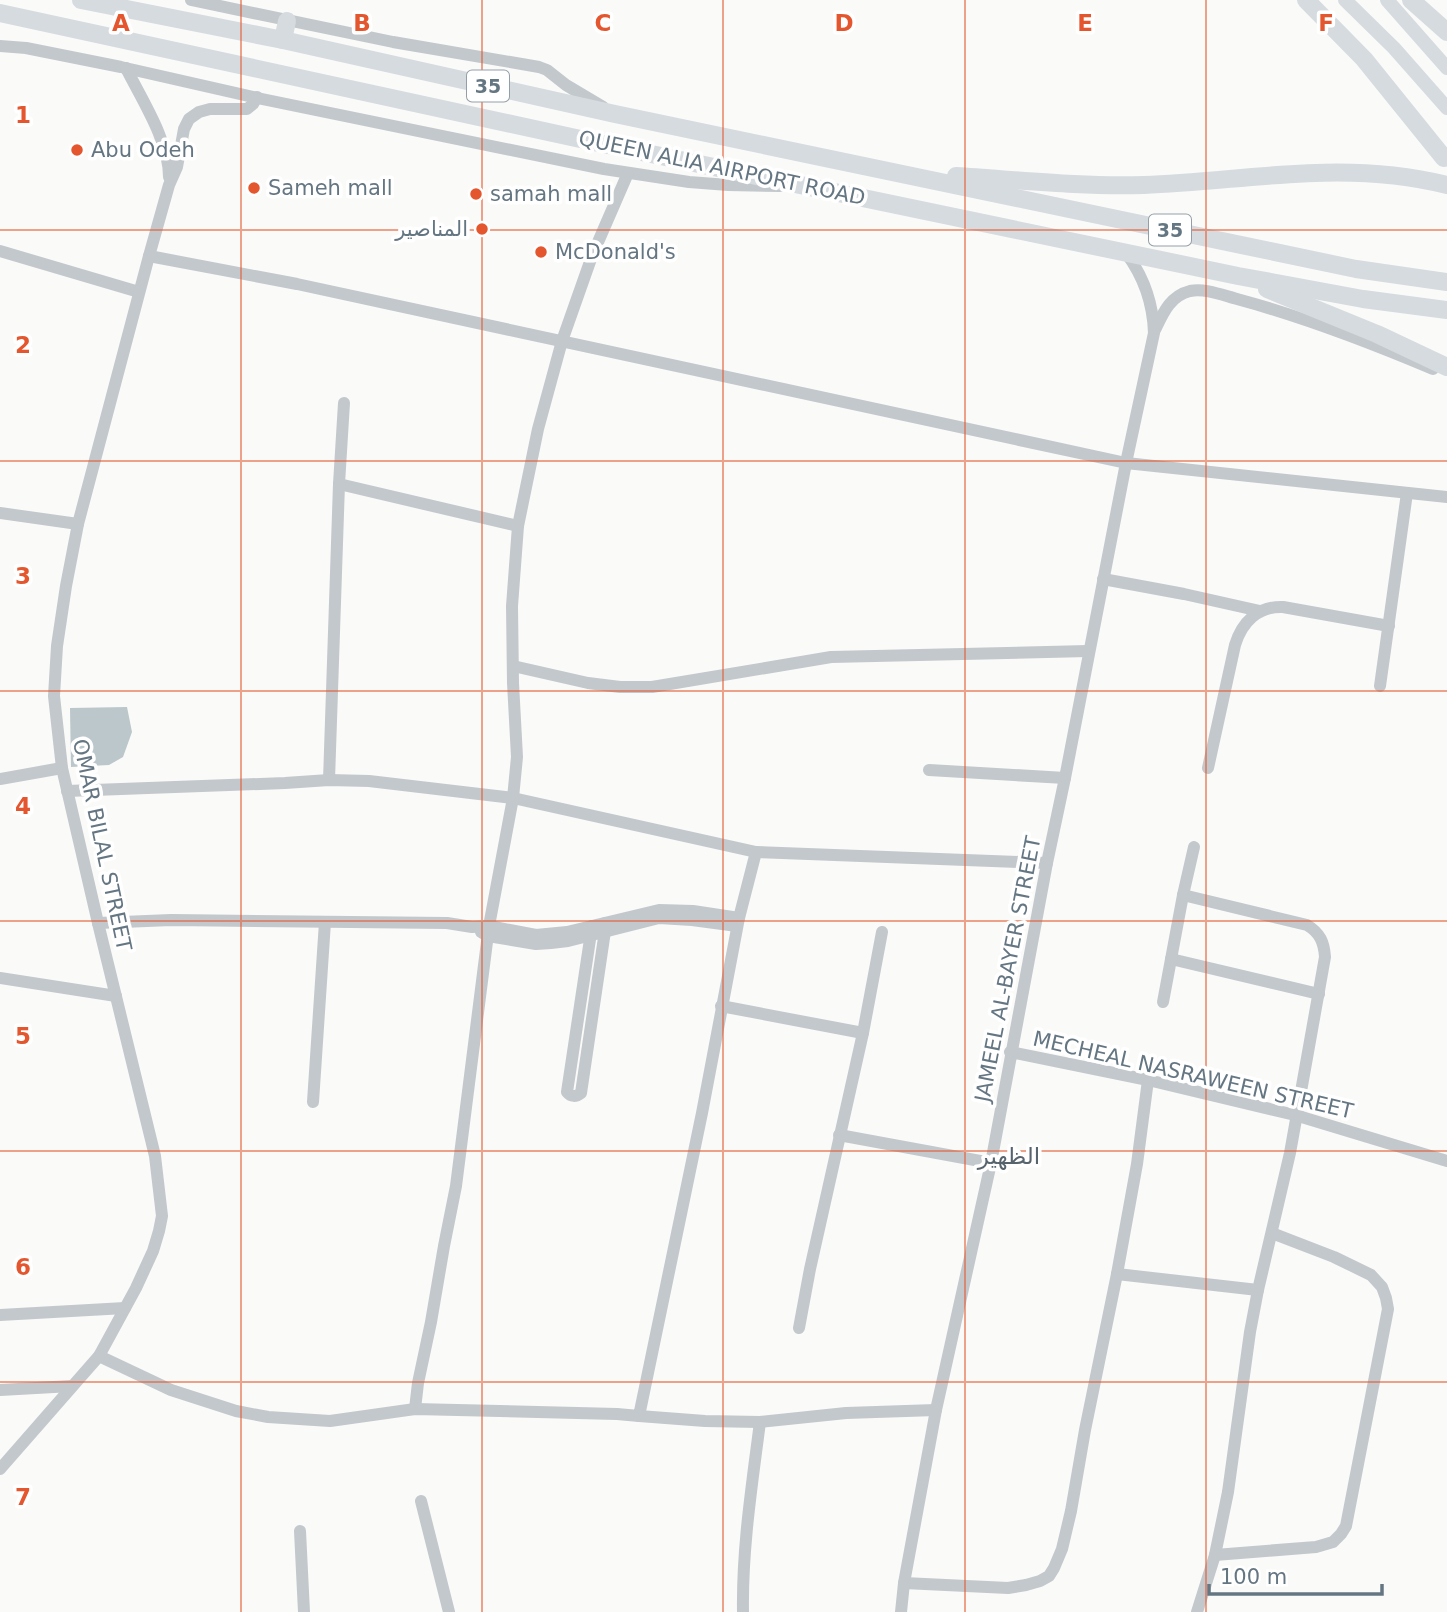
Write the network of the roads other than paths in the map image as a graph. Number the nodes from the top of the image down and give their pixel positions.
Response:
1 (81, 0) edge
2 (191, 0) edge
3 (1307, 0) edge
4 (1345, 0) edge
5 (1387, 0) edge
6 (1411, 0) edge
7 (208, 2) edge
8 (0, 13) edge
9 (287, 21) junction
10 (1447, 32) edge
11 (283, 40) junction
12 (0, 46) edge
13 (126, 68) junction
14 (1447, 68) edge
15 (257, 97) junction
16 (1447, 108) edge
17 (615, 114) junction
18 (1444, 158) dead end
19 (894, 172) junction
20 (628, 173) junction
21 (169, 185) junction
22 (1447, 185) edge
23 (807, 186) junction
24 (0, 251) edge
25 (1126, 253) junction
26 (149, 256) junction
27 (1238, 276) junction
28 (1447, 282) edge
29 (139, 292) junction
30 (1447, 310) edge
31 (1154, 333) junction
32 (562, 341) junction
33 (1447, 367) edge
34 (1447, 373) edge
35 (344, 403) dead end
36 (1126, 463) junction
37 (339, 484) junction
38 (1407, 493) junction
39 (1447, 497) edge
40 (0, 513) edge
41 (78, 524) junction
42 (518, 526) junction
43 (1103, 579) junction
44 (1260, 611) junction
45 (1388, 626) junction
46 (1088, 651) junction
47 (513, 666) junction
48 (1380, 686) dead end
49 (62, 768) junction
50 (1208, 768) dead end
51 (929, 770) dead end
52 (1065, 778) junction
53 (0, 779) edge
54 (329, 780) junction
55 (67, 791) junction
56 (513, 798) junction
57 (1194, 846) dead end
58 (756, 852) junction
59 (1047, 863) junction
60 (1183, 895) junction
61 (325, 922) junction
62 (738, 922) junction
63 (98, 923) junction
64 (598, 929) junction
65 (489, 931) junction
66 (882, 932) dead end
67 (1171, 960) junction
68 (0, 978) edge
69 (1319, 994) junction
70 (116, 996) junction
71 (1163, 1002) dead end
72 (721, 1006) junction
73 (863, 1033) junction
74 (1010, 1052) junction
75 (570, 1067) junction
76 (585, 1068) junction
77 (1148, 1080) junction
78 (313, 1102) dead end
79 (1296, 1115) junction
80 (839, 1135) junction
81 (1447, 1161) edge
82 (991, 1163) junction
83 (1272, 1233) junction
84 (1117, 1275) junction
85 (1258, 1290) junction
86 (125, 1308) junction
87 (0, 1315) edge
88 (799, 1328) dead end
89 (99, 1356) junction
90 (72, 1386) junction
91 (0, 1390) edge
92 (415, 1409) junction
93 (936, 1410) junction
94 (639, 1416) junction
95 (760, 1422) junction
96 (0, 1469) edge
97 (421, 1502) dead end
98 (300, 1531) dead end
99 (1215, 1555) junction
100 (904, 1583) junction
101 (304, 1612) edge
102 (449, 1612) edge
103 (743, 1612) edge
104 (901, 1612) edge
105 (1197, 1612) edge

1 - 11 highway, QUEEN ALIA AIRPORT ROAD / 35
2 - 7 street
3 - 18 highway
4 - 16 main road
5 - 14 main road
6 - 10 highway
7 - 9 street
8 - 23 highway, QUEEN ALIA AIRPORT ROAD / 35
9 - 11 highway
9 - 17 street
11 - 17 highway, QUEEN ALIA AIRPORT ROAD / 35
12 - 13 street
13 - 15 street
13 - 21 street, OMAR BILAL STREET
15 - 20 street
15 - 21 street, OMAR BILAL STREET
17 - 19 highway, QUEEN ALIA AIRPORT ROAD / 35
19 - 22 highway
19 - 28 highway, QUEEN ALIA AIRPORT ROAD / 35
20 - 23 street
20 - 32 street
21 - 26 street, OMAR BILAL STREET
23 - 25 highway, QUEEN ALIA AIRPORT ROAD / 35
24 - 29 street
25 - 27 highway, QUEEN ALIA AIRPORT ROAD / 35
25 - 31 street, JAMEEL AL-BAYER STREET
26 - 29 street, OMAR BILAL STREET
26 - 32 street
27 - 30 highway, QUEEN ALIA AIRPORT ROAD / 35
27 - 33 highway
29 - 41 street, OMAR BILAL STREET
31 - 34 street, JAMEEL AL-BAYER STREET
31 - 36 street, JAMEEL AL-BAYER STREET
32 - 36 street
32 - 42 street
35 - 37 street
36 - 38 street
36 - 43 street, JAMEEL AL-BAYER STREET
37 - 42 street
37 - 54 street
38 - 39 street
38 - 45 street
40 - 41 street
41 - 49 street, OMAR BILAL STREET
42 - 47 street
43 - 44 street
43 - 46 street, JAMEEL AL-BAYER STREET
44 - 45 street
44 - 50 street
45 - 48 street
46 - 47 street
46 - 52 street, JAMEEL AL-BAYER STREET
47 - 56 street
49 - 53 street
49 - 55 street, OMAR BILAL STREET
51 - 52 street
52 - 59 street, JAMEEL AL-BAYER STREET
54 - 55 street
54 - 56 street
55 - 63 street, OMAR BILAL STREET
56 - 58 street
56 - 65 street
57 - 60 street
58 - 59 street
58 - 62 street
59 - 74 street, JAMEEL AL-BAYER STREET
60 - 67 street
60 - 69 street
61 - 63 street
61 - 65 street
61 - 78 street
62 - 64 street
62 - 72 street
63 - 70 street, OMAR BILAL STREET
64 - 65 street
64 - 75 street
64 - 76 street
65 - 92 street
66 - 73 street
67 - 69 street
67 - 71 street
68 - 70 street
69 - 79 street
70 - 86 street, OMAR BILAL STREET
72 - 73 street
72 - 94 street
73 - 80 street
74 - 77 street, MECHEAL NASRAWEEN STREET
74 - 82 street, JAMEEL AL-BAYER STREET
75 - 76 street
75 - 76 street
77 - 79 street, MECHEAL NASRAWEEN STREET
77 - 84 street
79 - 81 street, MECHEAL NASRAWEEN STREET
79 - 83 street
80 - 82 street
80 - 88 street
82 - 93 street, JAMEEL AL-BAYER STREET
83 - 85 street
83 - 99 street
84 - 85 street
84 - 100 street
85 - 99 street
86 - 87 street
86 - 89 street, OMAR BILAL STREET
89 - 90 street, OMAR BILAL STREET
89 - 92 street
90 - 91 street
90 - 96 street, OMAR BILAL STREET
92 - 94 street
93 - 95 street
93 - 100 street, JAMEEL AL-BAYER STREET
94 - 95 street
95 - 103 street
97 - 102 street
98 - 101 street
99 - 105 street
100 - 104 street, JAMEEL AL-BAYER STREET

